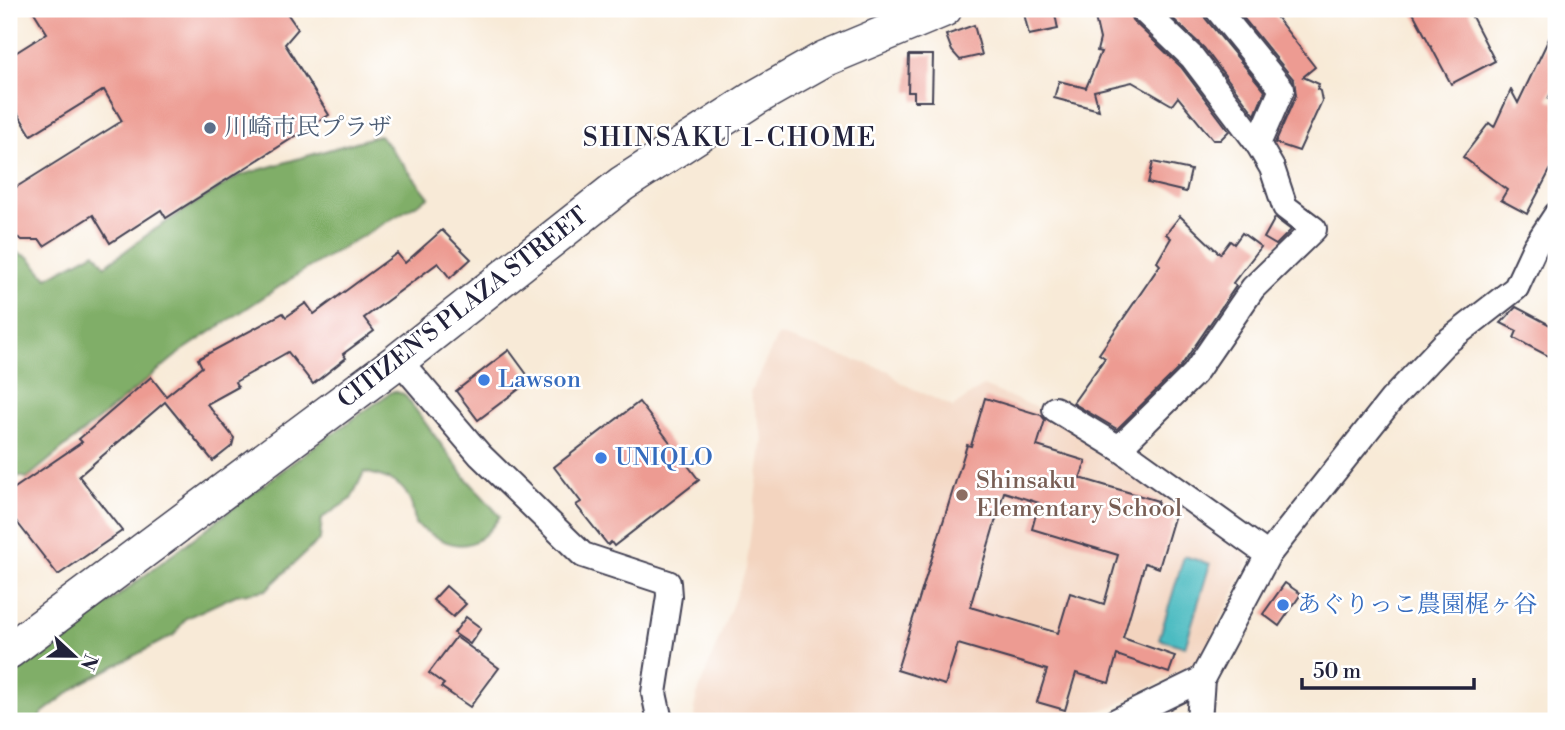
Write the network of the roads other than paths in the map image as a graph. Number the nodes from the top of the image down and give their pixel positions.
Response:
1 (944, 9) edge
2 (1142, 9) edge
3 (1217, 9) edge
4 (1258, 144) junction
5 (1556, 215) edge
6 (399, 360) junction
7 (1055, 409) dead end
8 (1119, 448) junction
9 (1268, 555) junction
10 (9, 652) edge
11 (1202, 679) junction
12 (660, 721) edge
13 (1116, 721) edge
14 (1199, 721) edge

1 - 6 street, CITIZEN'S PLAZA STREET
2 - 4 street
3 - 4 street
4 - 8 street
5 - 9 street
6 - 10 street, CITIZEN'S PLAZA STREET
6 - 12 street
7 - 8 street
8 - 9 street
9 - 11 street
11 - 13 street
11 - 14 street

